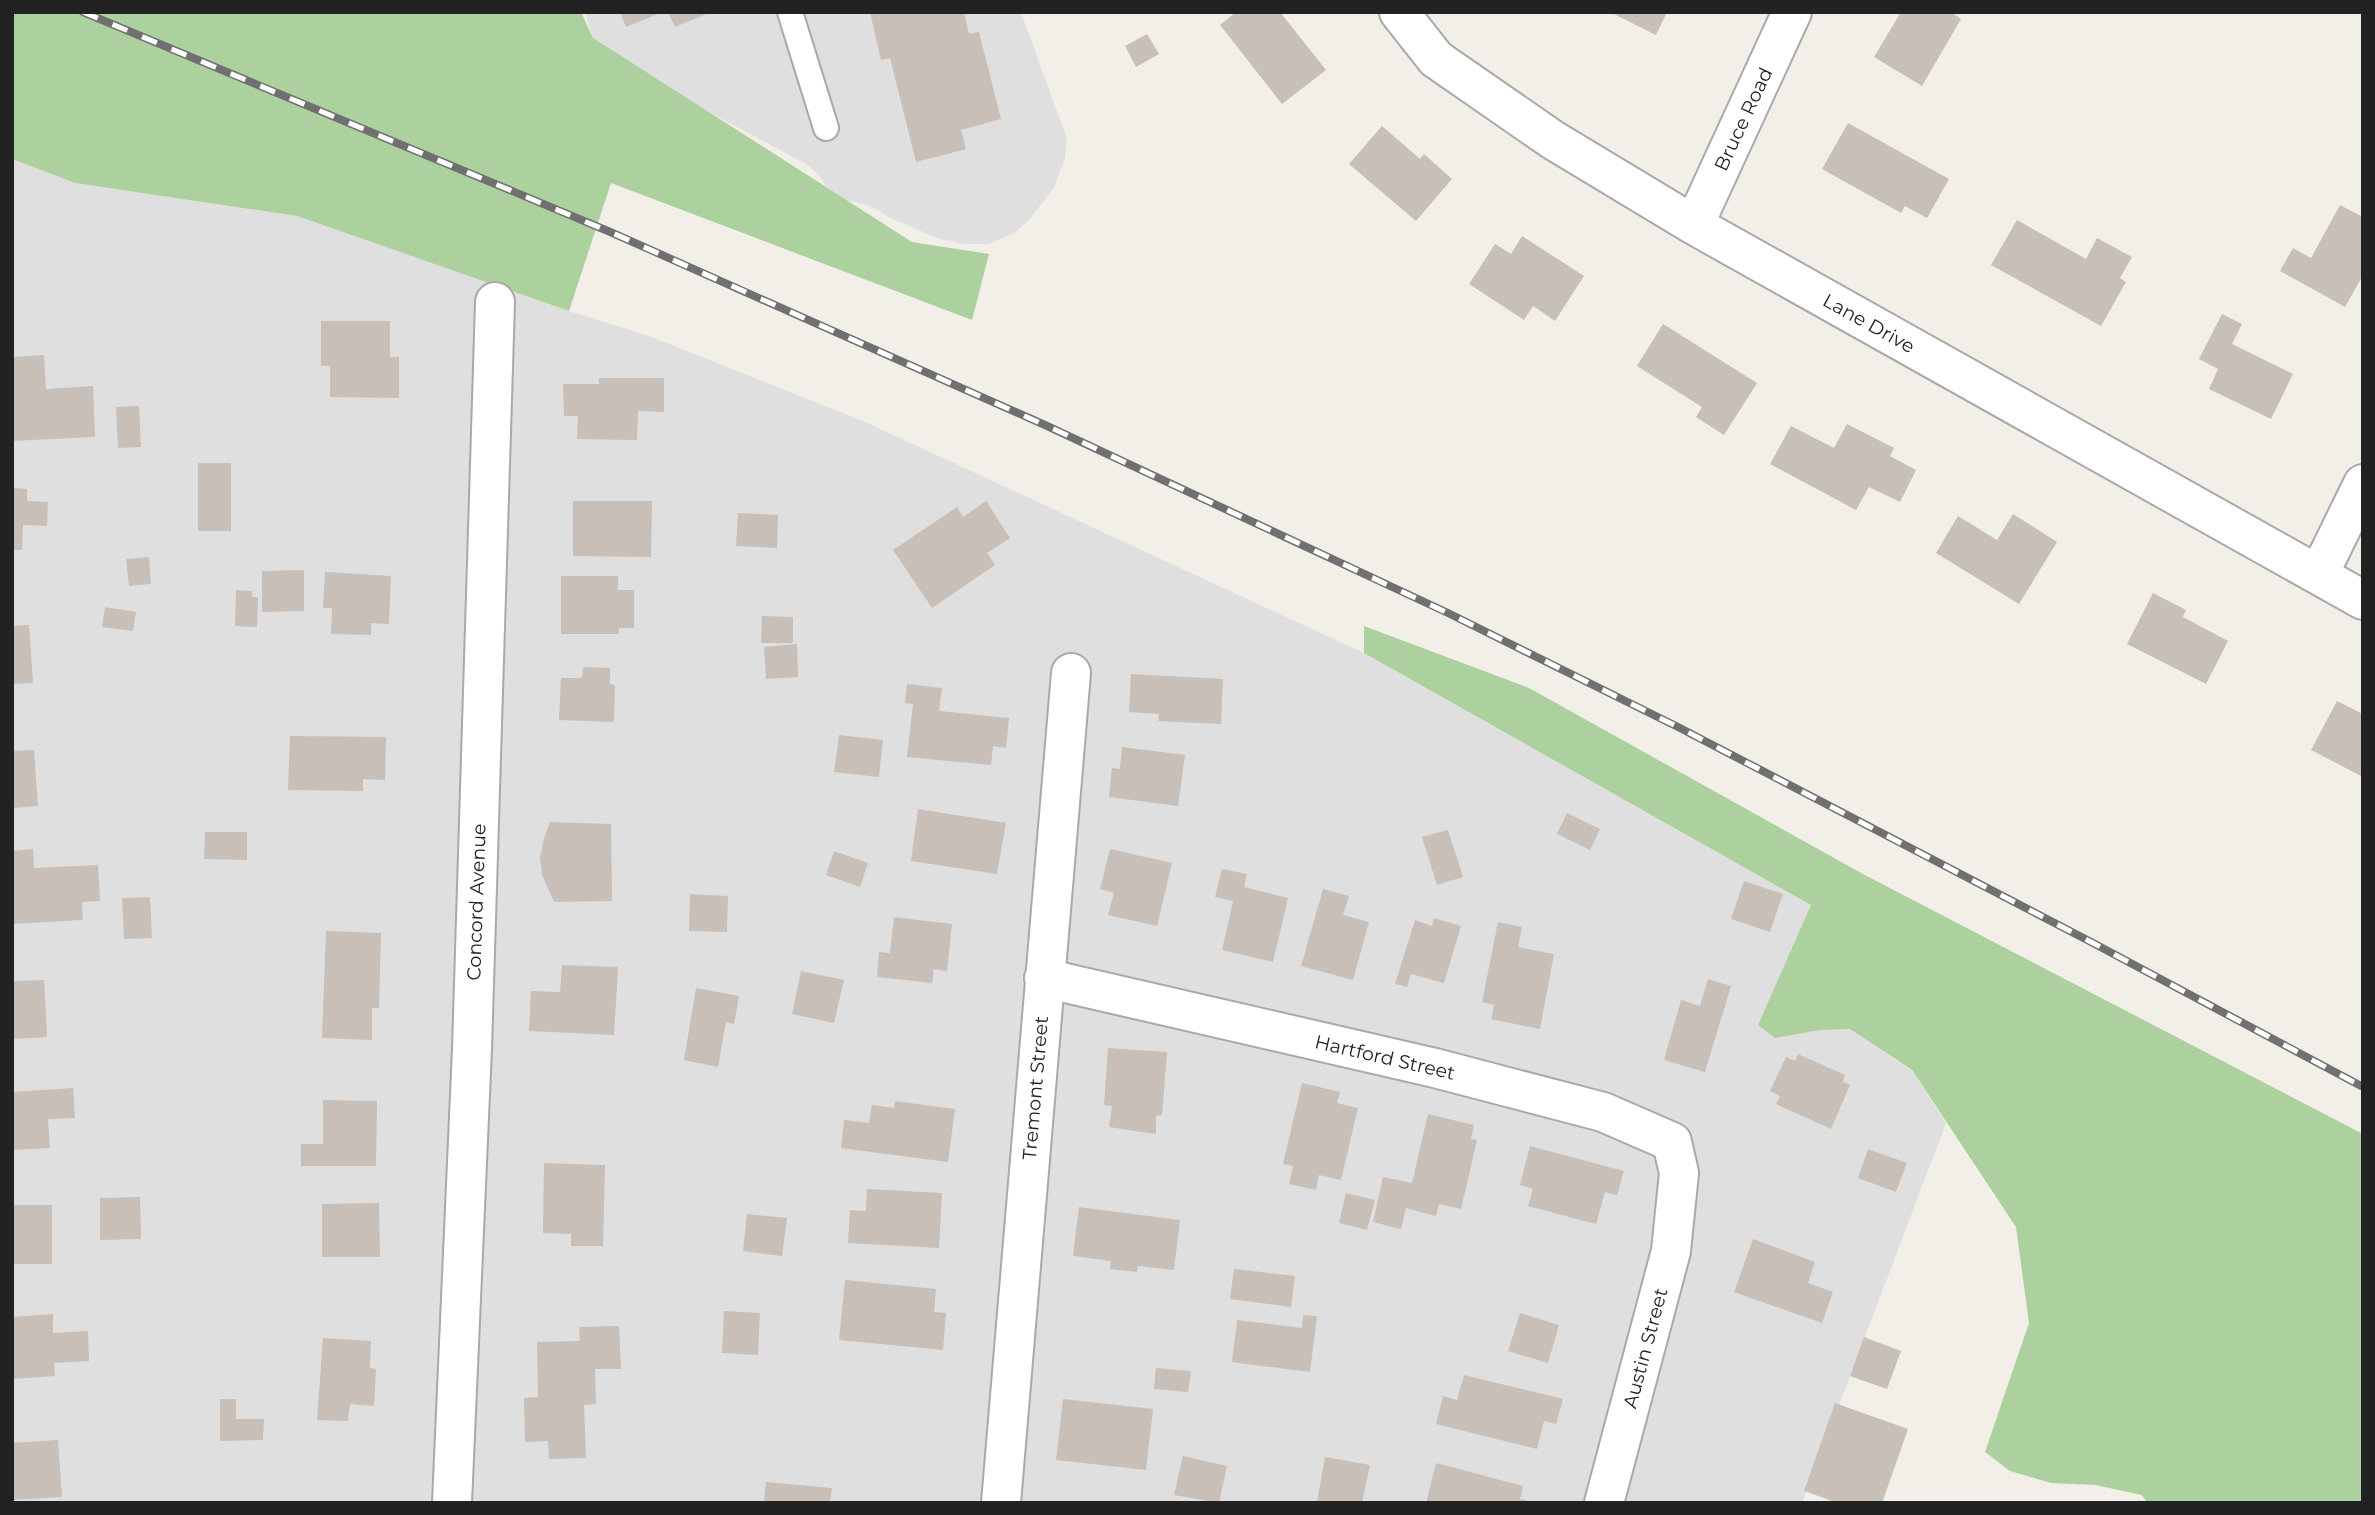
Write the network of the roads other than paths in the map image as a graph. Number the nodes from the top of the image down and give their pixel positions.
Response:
1 (790, 12) edge
2 (1399, 12) edge
3 (1792, 12) edge
4 (826, 128) dead end
5 (1694, 225) junction
6 (495, 302) dead end
7 (2363, 484) edge
8 (2319, 574) junction
9 (2363, 600) edge
10 (1071, 673) dead end
11 (1044, 978) junction
12 (1677, 1192) joint
13 (452, 1503) edge
14 (1001, 1503) edge
15 (1604, 1503) edge

1 - 4 lane
2 - 5 street, Lane Drive
3 - 5 street, Bruce Road
5 - 8 street, Lane Drive
6 - 13 street, Concord Avenue
7 - 8 street
8 - 9 street, Lane Drive
10 - 11 street, Tremont Street
11 - 12 street, Hartford Street
11 - 14 street, Tremont Street
12 - 15 street, Austin Street

